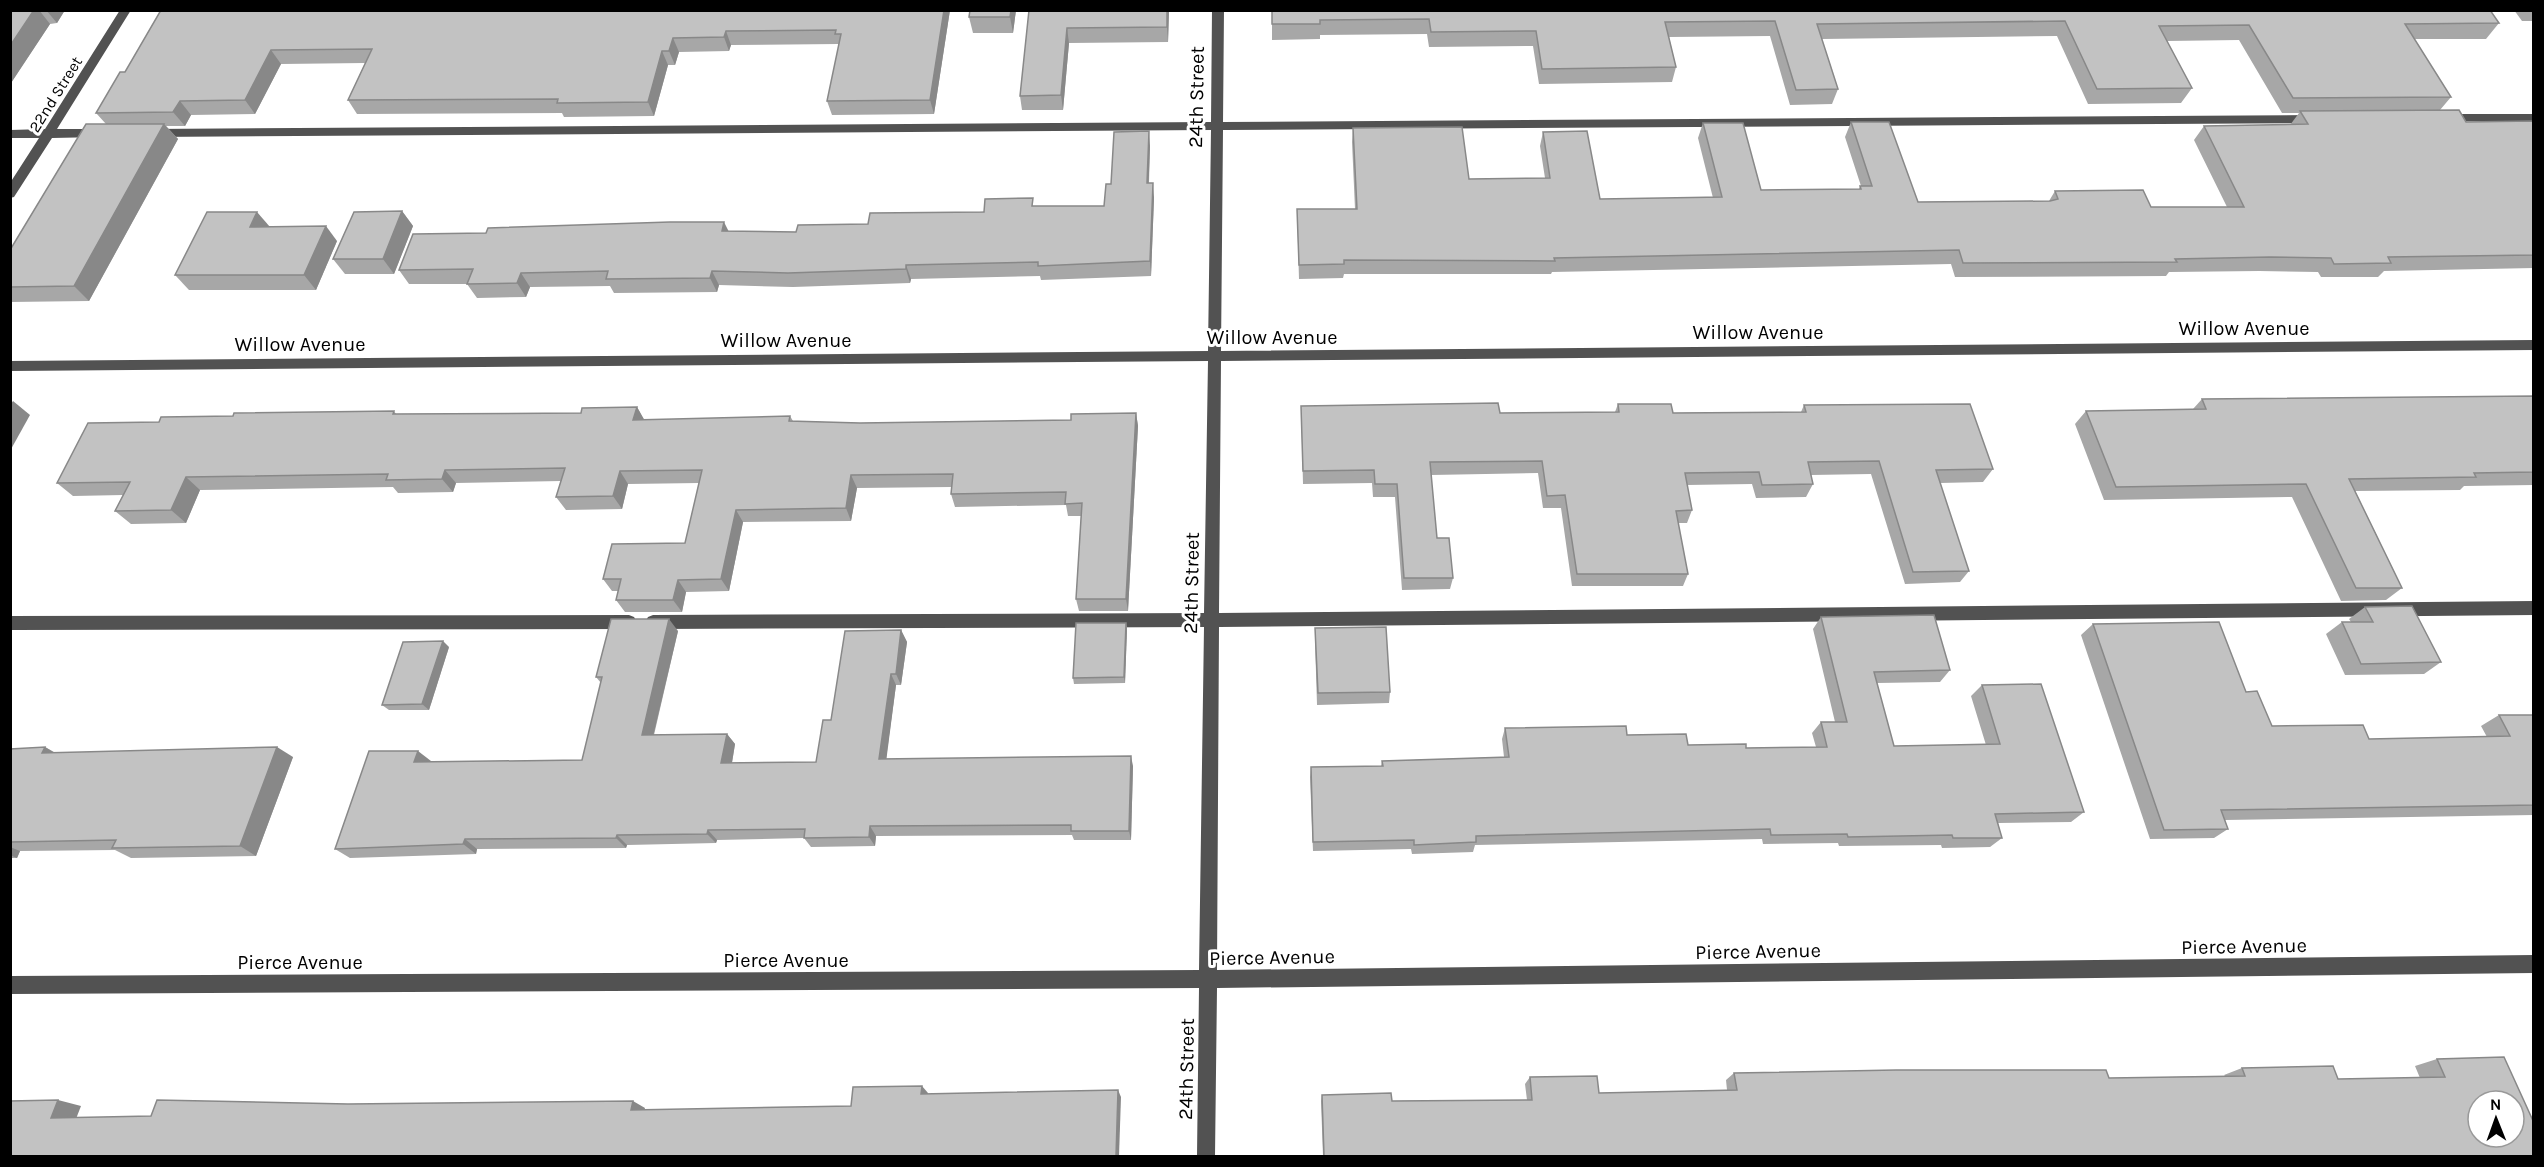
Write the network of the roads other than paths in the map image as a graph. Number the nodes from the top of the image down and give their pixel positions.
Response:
1 (126, 10) edge
2 (1218, 10) edge
3 (2534, 118) edge
4 (2330, 119) edge
5 (2426, 119) edge
6 (1217, 128) junction
7 (108, 133) edge
8 (132, 133) edge
9 (10, 134) edge
10 (49, 134) junction
11 (10, 194) edge
12 (2534, 345) edge
13 (1215, 357) junction
14 (10, 366) edge
15 (2534, 608) edge
16 (1212, 620) junction
17 (10, 623) edge
18 (2534, 964) edge
19 (1208, 978) junction
20 (10, 985) edge
21 (1206, 1156) edge

1 - 10 street, 22nd Street
2 - 6 street, 24th Street
3 - 5 street
4 - 6 street
6 - 8 street
6 - 13 street, 24th Street
7 - 10 street
9 - 10 street
10 - 11 street, 22nd Street
12 - 13 street, Willow Avenue
13 - 14 street, Willow Avenue
13 - 16 street, 24th Street
15 - 16 street
16 - 17 street
16 - 19 street, 24th Street
18 - 19 street, Pierce Avenue
19 - 20 street, Pierce Avenue
19 - 21 street, 24th Street

